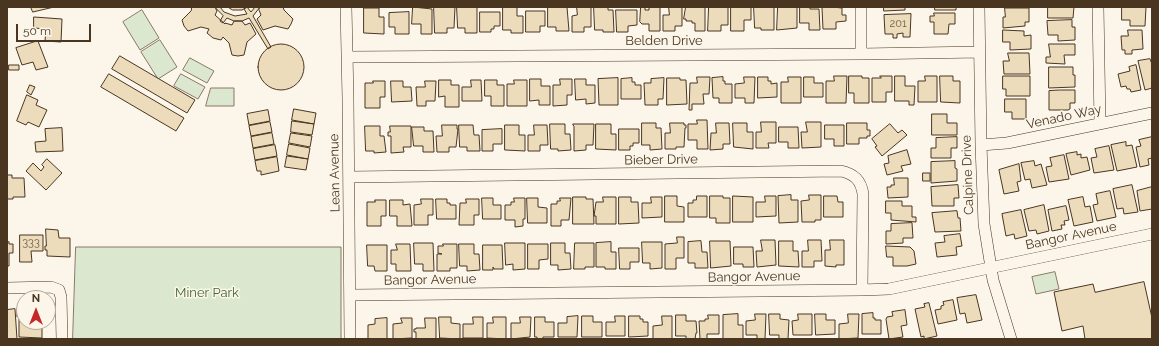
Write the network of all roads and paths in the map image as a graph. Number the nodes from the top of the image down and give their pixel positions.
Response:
1 (346, 7) edge
2 (860, 7) edge
3 (980, 7) edge
4 (1098, 7) edge
5 (980, 52) junction
6 (861, 54) junction
7 (347, 57) junction
8 (1152, 113) edge
9 (1100, 124) junction
10 (981, 145) junction
11 (349, 177) junction
12 (1152, 234) edge
13 (990, 267) junction
14 (7, 288) edge
15 (862, 290) junction
16 (351, 295) junction
17 (62, 339) edge
18 (350, 339) edge
19 (1010, 339) edge

1 - 7 street, Lean Avenue
2 - 6 street
3 - 5 street, Calpine Drive
4 - 9 street
5 - 6 street, Belden Drive
5 - 10 street, Calpine Drive
6 - 7 street, Belden Drive
7 - 11 street, Lean Avenue
8 - 9 street, Venado Way
9 - 10 street, Venado Way
10 - 13 street, Calpine Drive
11 - 15 street, Bieber Drive
11 - 16 street, Lean Avenue
12 - 13 street, Bangor Avenue
13 - 15 street, Bangor Avenue
13 - 19 street, Calpine Drive
14 - 17 street
15 - 16 street, Bangor Avenue
16 - 18 street, Lean Avenue

